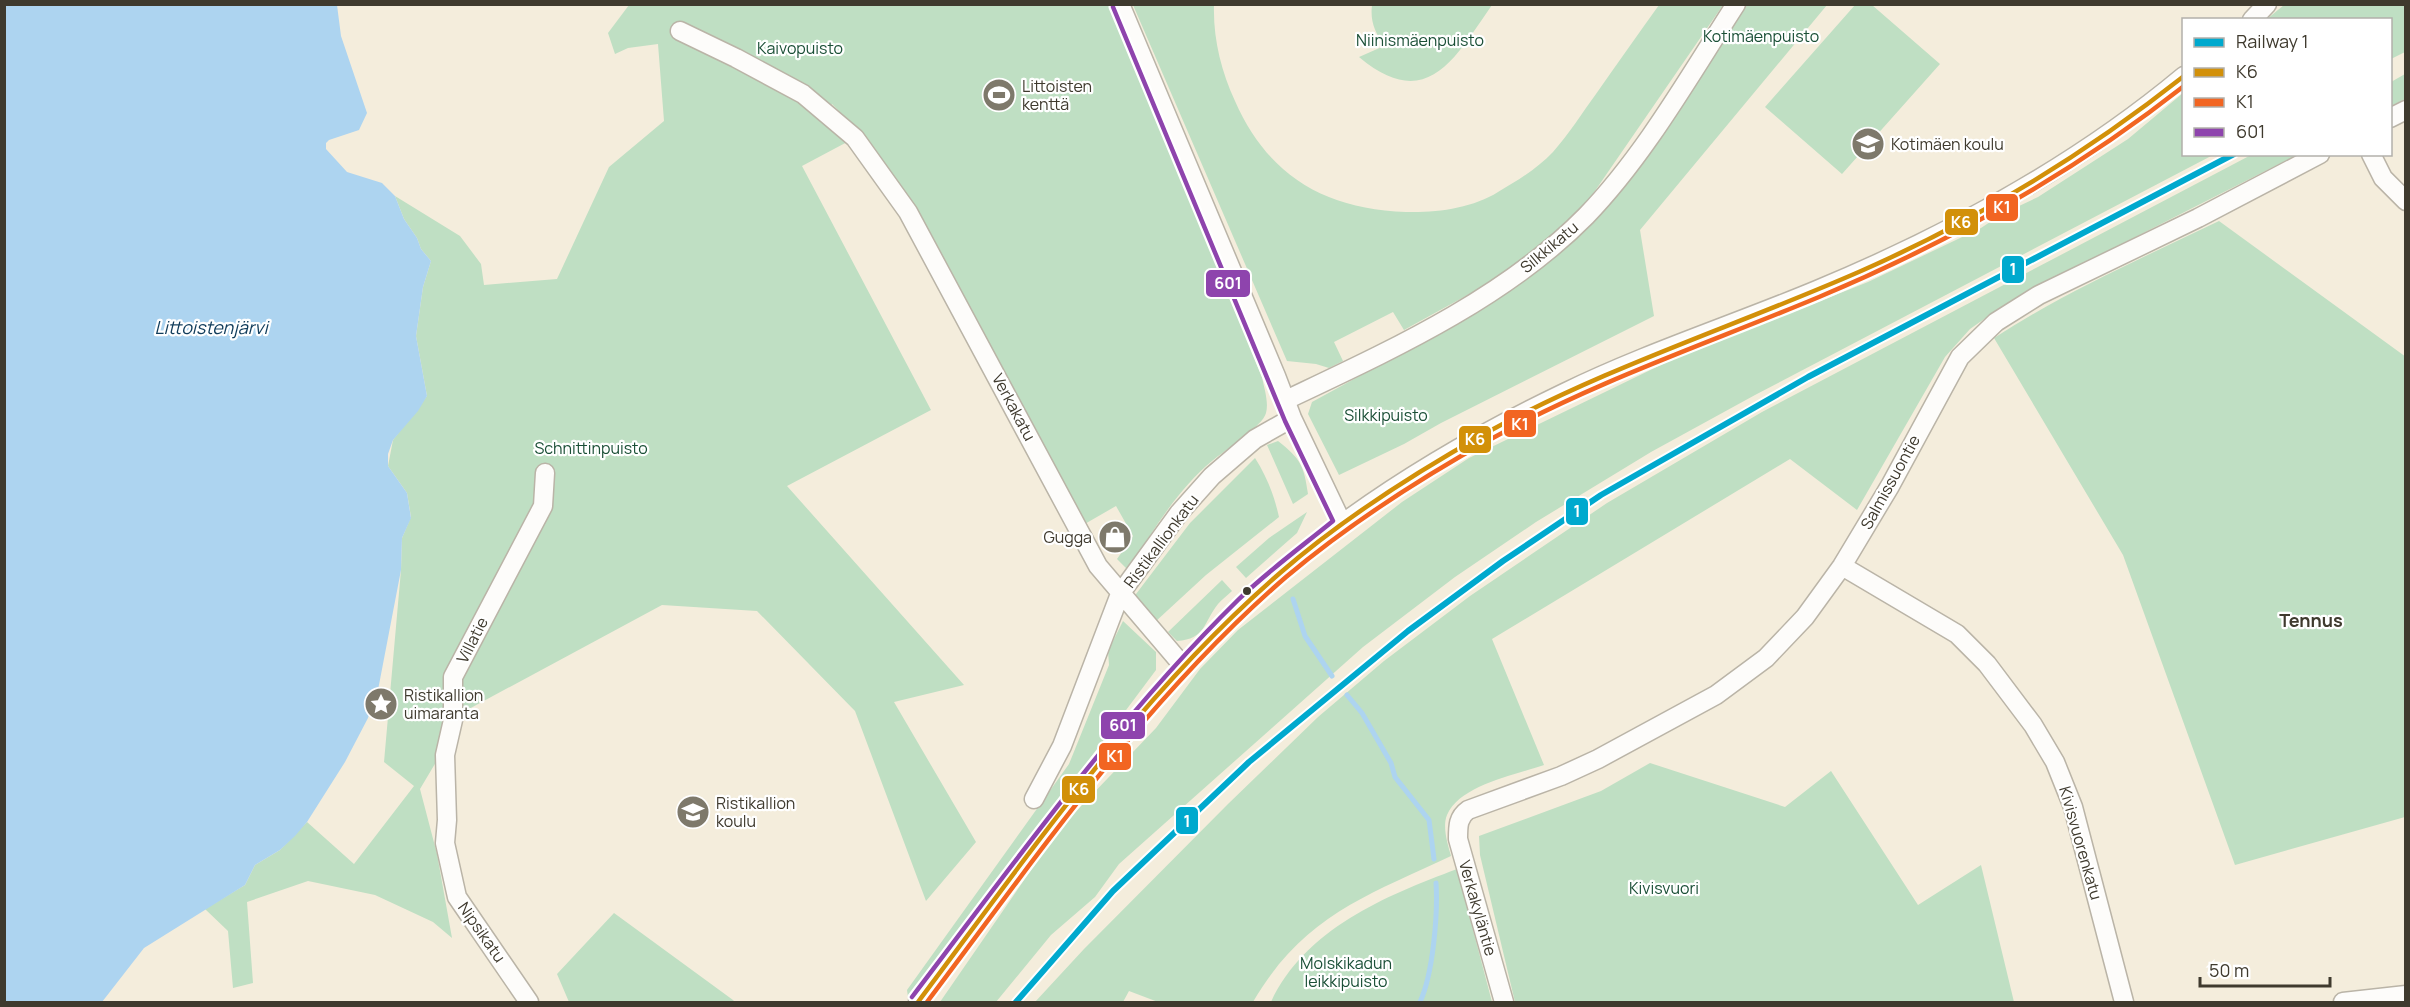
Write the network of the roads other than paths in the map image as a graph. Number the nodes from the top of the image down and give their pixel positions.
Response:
1 (1120, 4) edge
2 (1736, 4) edge
3 (2267, 4) edge
4 (2254, 18) edge
5 (680, 31) dead end
6 (2182, 78) edge
7 (2406, 110) edge
8 (2392, 117) edge
9 (2316, 156) edge
10 (2372, 156) edge
11 (2406, 201) edge
12 (1284, 401) junction
13 (1292, 418) junction
14 (545, 473) dead end
15 (1342, 523) junction
16 (1842, 566) junction
17 (1120, 594) junction
18 (1184, 667) junction
19 (1034, 799) dead end
20 (1462, 814) joint
21 (447, 820) joint
22 (2406, 995) edge
23 (530, 1002) edge
24 (918, 1002) edge
25 (1504, 1002) edge
26 (2124, 1002) edge
27 (2343, 1002) edge

1 - 12 street
2 - 12 street, Silkkikatu
3 - 4 street
5 - 17 street, Verkakatu
6 - 15 street
7 - 8 street
9 - 16 street, Salmissuontie
10 - 11 street
12 - 13 street
13 - 15 street
13 - 17 street, Ristikallionkatu
14 - 21 street, Villatie
15 - 18 street
16 - 20 street, Salmissuontie
16 - 26 street, Kivisvuorenkatu
17 - 18 street, Verkakatu
17 - 19 street, Ristikallionkatu
18 - 24 street
20 - 25 street, Verkakyläntie
21 - 23 street, Nipsikatu
22 - 27 street

